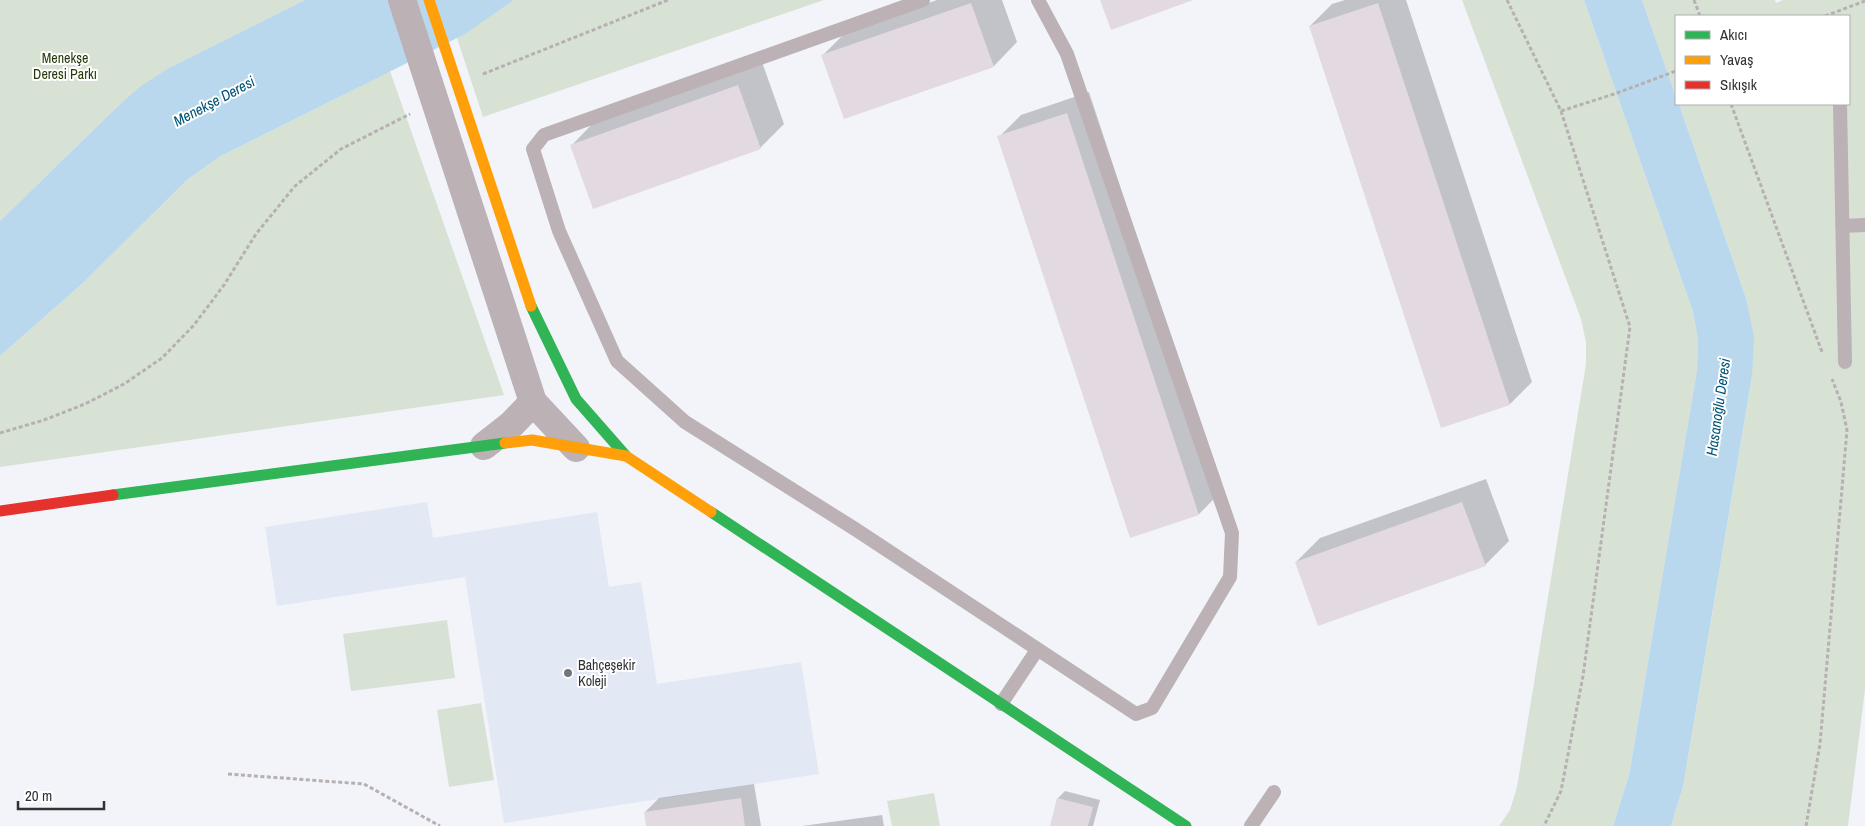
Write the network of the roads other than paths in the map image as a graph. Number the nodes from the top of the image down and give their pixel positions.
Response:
1 (402, 0) edge
2 (429, 0) edge
3 (923, 0) edge
4 (1038, 0) edge
5 (441, 78) junction
6 (1840, 105) edge
7 (1865, 225) edge
8 (1842, 226) junction
9 (1845, 362) dead end
10 (533, 402) junction
11 (484, 446) junction
12 (576, 448) junction
13 (626, 456) junction
14 (0, 512) edge
15 (1037, 650) junction
16 (1001, 704) junction
17 (1274, 792) dead end
18 (1186, 826) edge
19 (1251, 826) edge

1 - 5 street
2 - 5 street
3 - 15 lane
4 - 15 lane
5 - 10 street
5 - 13 street
6 - 8 lane
7 - 8 lane
8 - 9 lane
10 - 11 street
10 - 12 street
11 - 12 street
11 - 14 street
12 - 13 street
13 - 16 street
15 - 16 lane
16 - 18 street
17 - 19 lane

